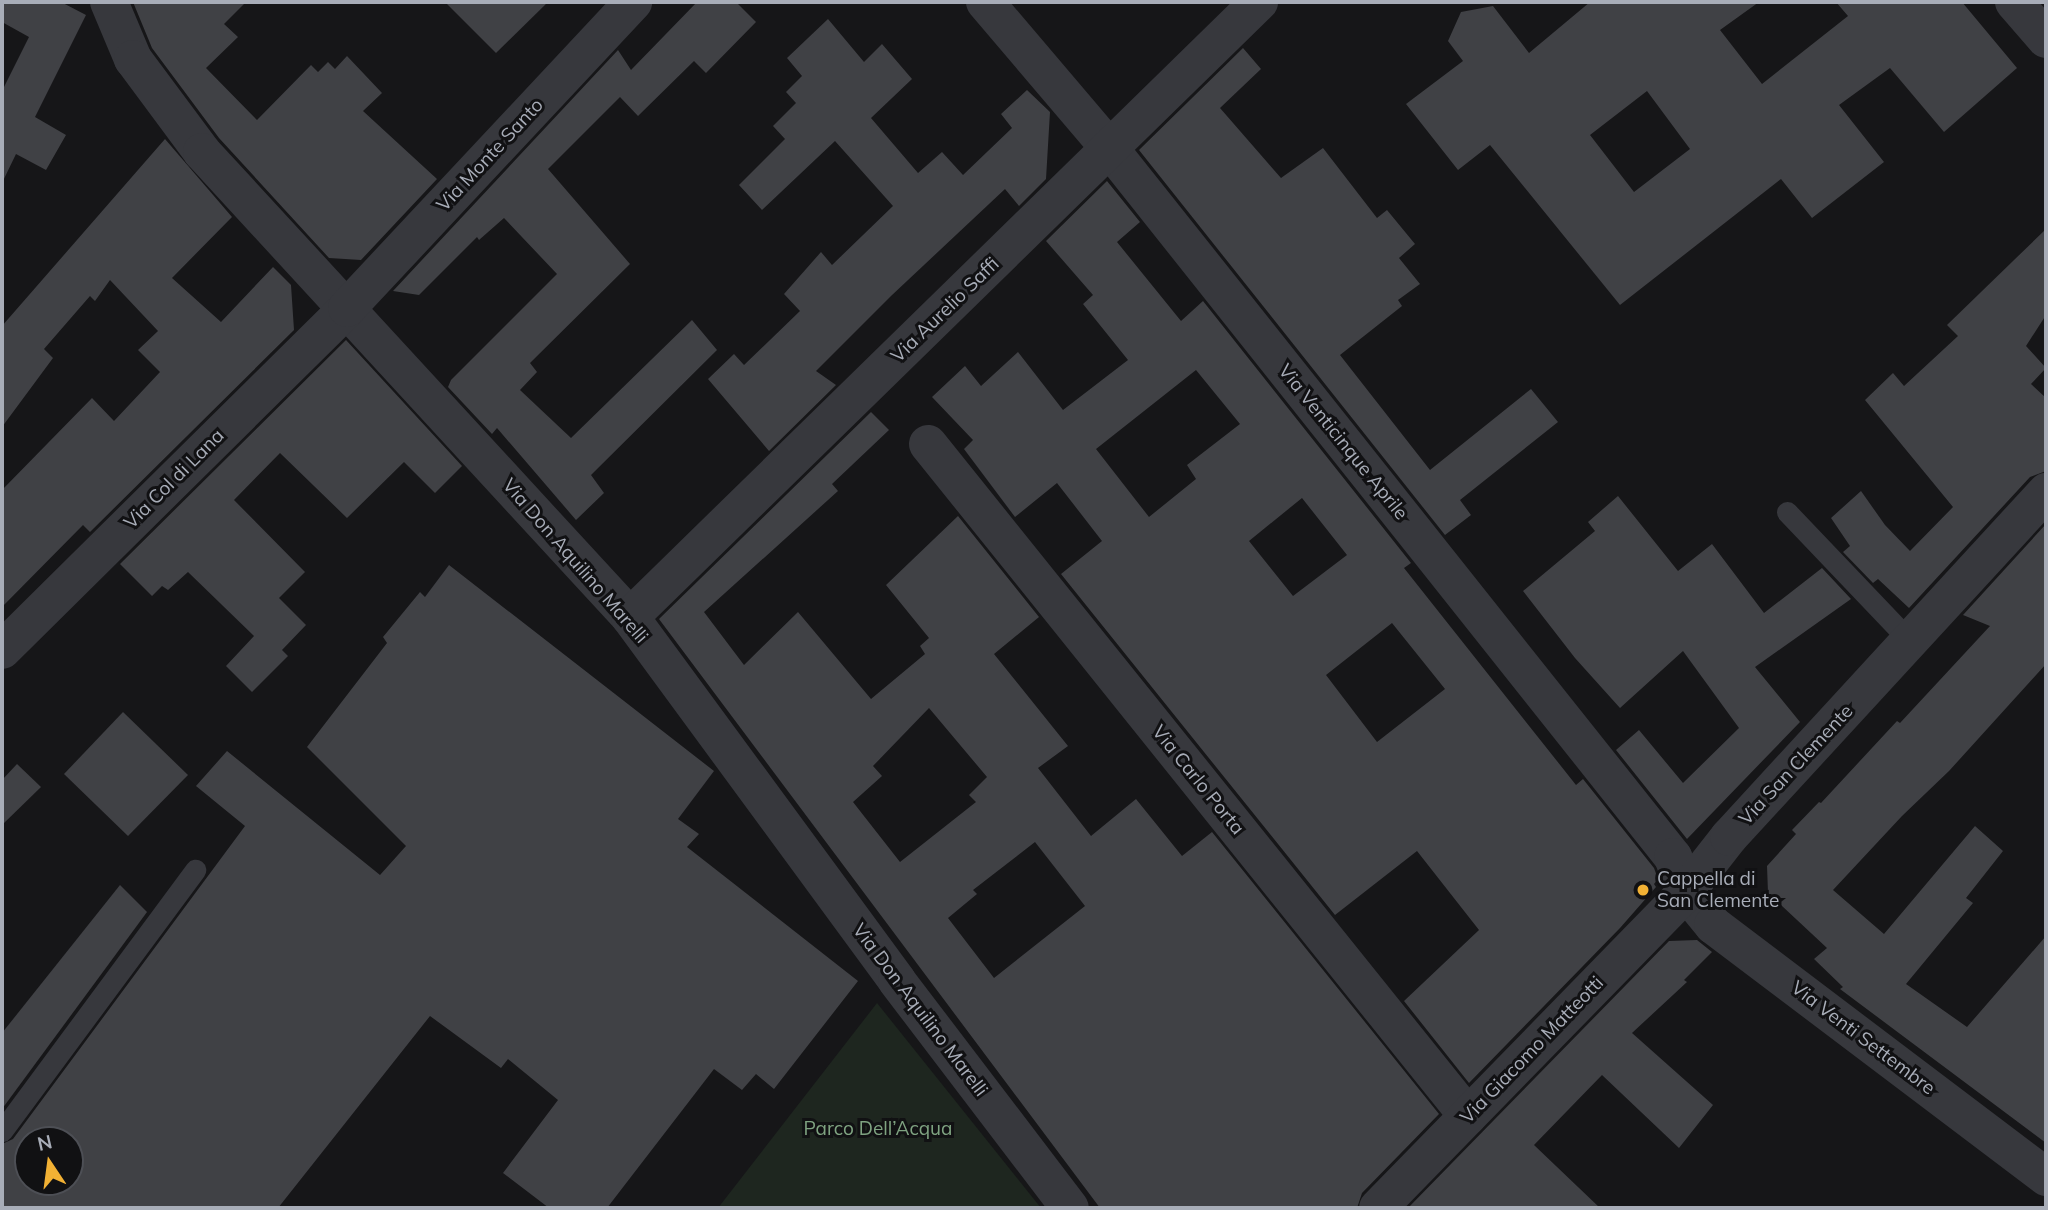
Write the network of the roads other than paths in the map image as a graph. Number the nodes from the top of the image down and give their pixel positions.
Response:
1 (109, 2) edge
2 (633, 2) edge
3 (985, 2) edge
4 (1259, 2) edge
5 (2014, 2) edge
6 (2046, 39) edge
7 (1110, 149) junction
8 (347, 308) junction
9 (928, 444) dead end
10 (2046, 492) edge
11 (1787, 512) dead end
12 (630, 617) junction
13 (1911, 642) junction
14 (2, 650) edge
15 (195, 870) dead end
16 (1686, 892) junction
17 (1468, 1116) junction
18 (2, 1130) edge
19 (2046, 1177) edge
20 (1070, 1208) edge
21 (1378, 1208) edge

1 - 8 street, Via Don Aquilino Marelli
2 - 8 street, Via Monte Santo
3 - 7 street, Via Venticinque Aprile
4 - 7 street, Via Aurelio Saffi
5 - 6 street
7 - 12 street, Via Aurelio Saffi
7 - 16 street, Via Venticinque Aprile
8 - 12 street, Via Don Aquilino Marelli
8 - 14 street, Via Col di Lana
9 - 17 street, Via Carlo Porta
10 - 13 street, Via San Clemente
11 - 13 lane
12 - 20 street, Via Don Aquilino Marelli
13 - 16 street, Via San Clemente
15 - 18 lane
16 - 17 street, Via Giacomo Matteotti
16 - 19 street, Via Venti Settembre
17 - 21 street, Via Giacomo Matteotti

